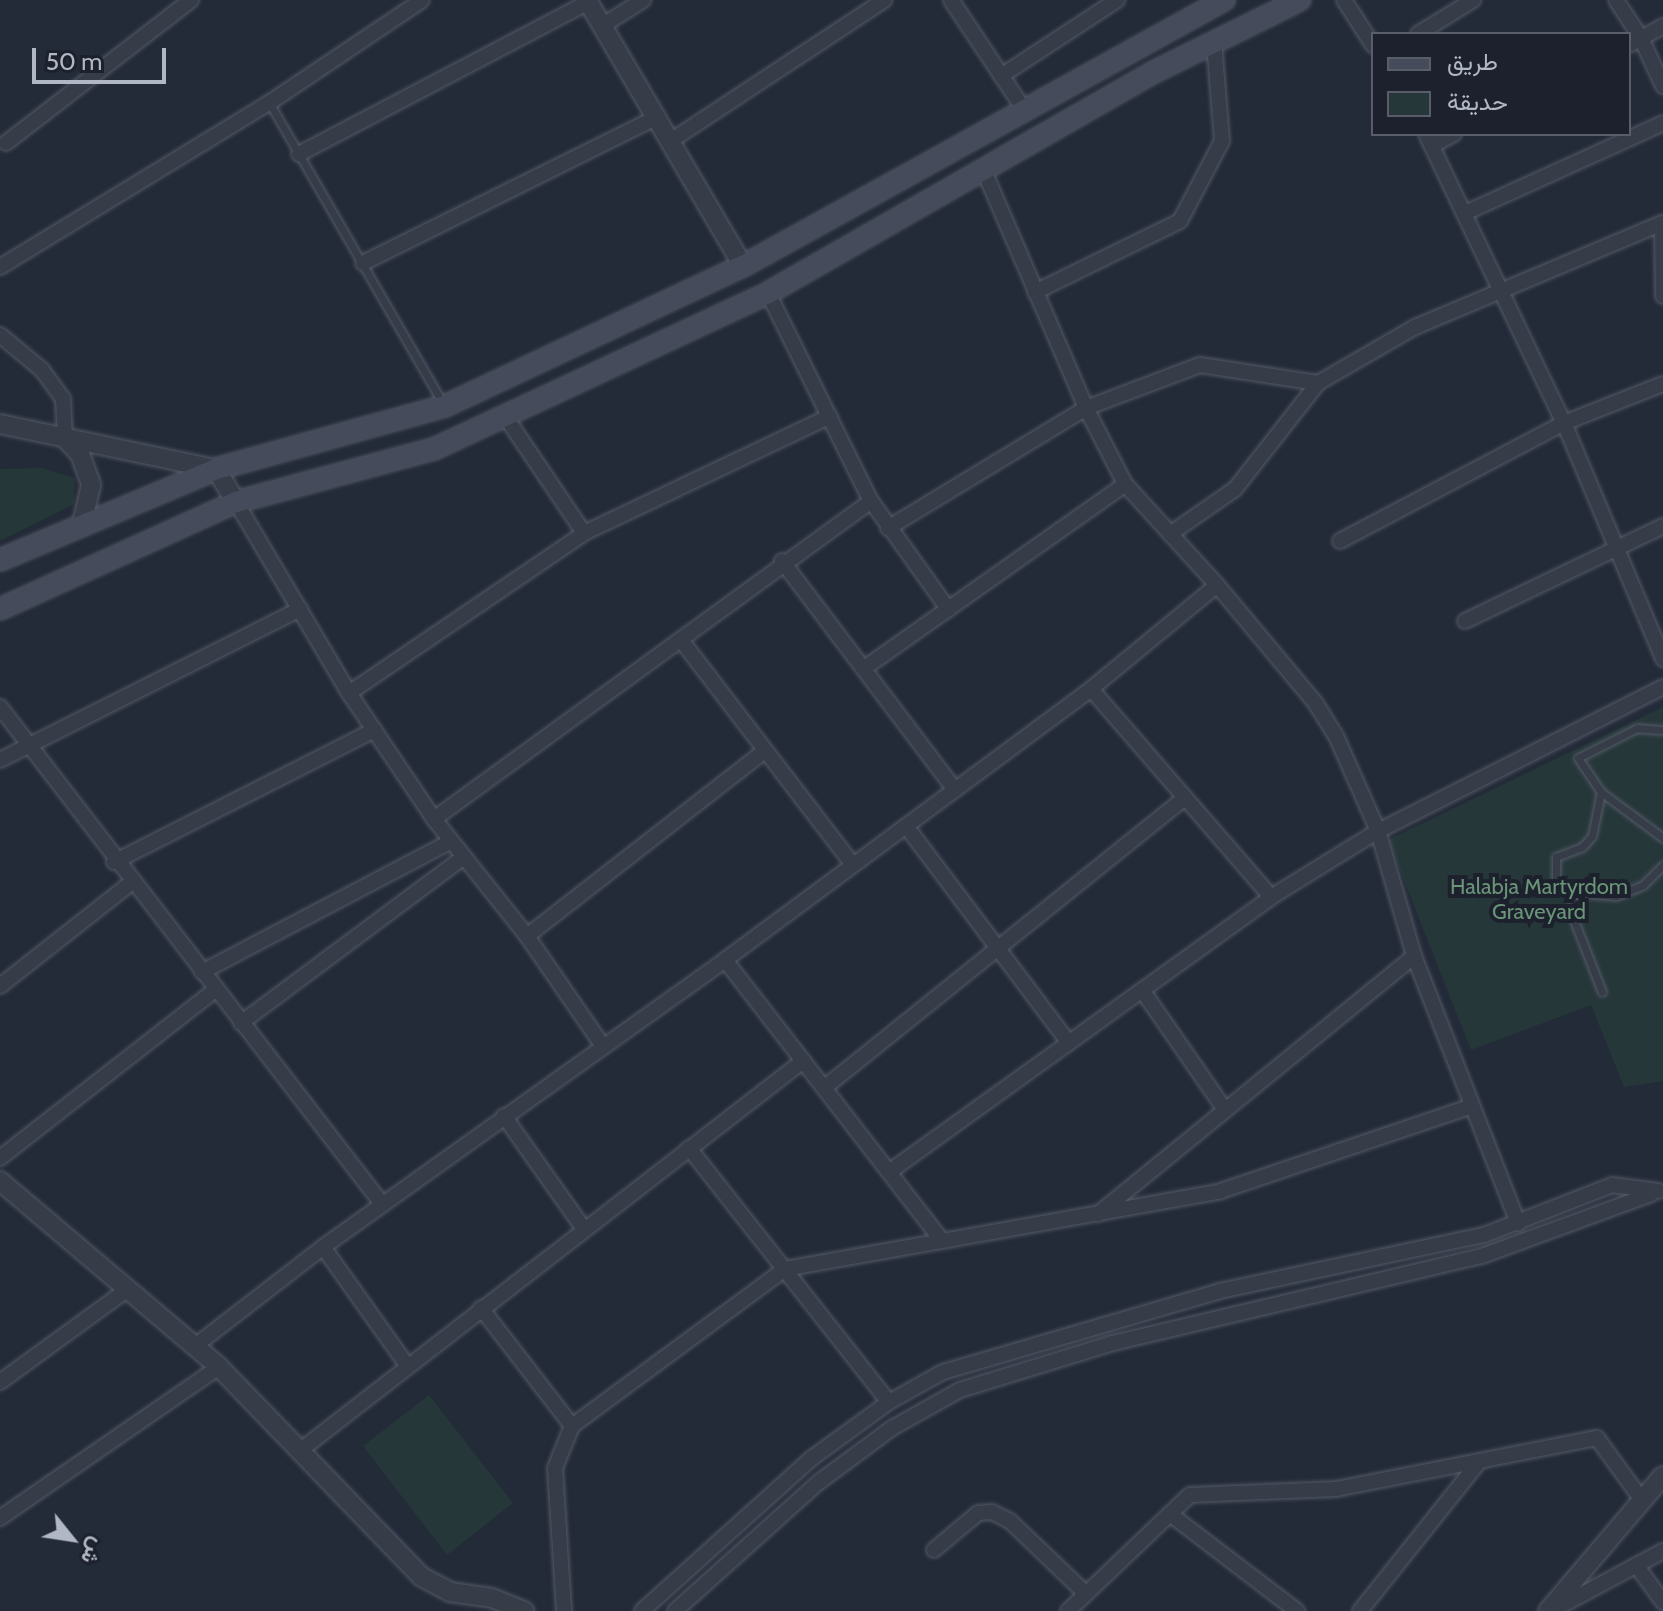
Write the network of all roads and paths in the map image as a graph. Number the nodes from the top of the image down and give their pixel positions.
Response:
1 (191, 0) edge
2 (422, 0) edge
3 (643, 0) edge
4 (884, 0) edge
5 (951, 0) edge
6 (1117, 0) edge
7 (1224, 0) edge
8 (1300, 0) edge
9 (1344, 0) edge
10 (1473, 0) edge
11 (1616, 0) edge
12 (587, 1) edge
13 (602, 26) junction
14 (1663, 26) edge
15 (1421, 32) edge
16 (1631, 32) edge
17 (1635, 41) edge
18 (1214, 42) junction
19 (1371, 42) edge
20 (1001, 76) junction
21 (1663, 86) edge
22 (269, 103) junction
23 (1023, 108) junction
24 (655, 118) junction
25 (1663, 123) edge
26 (1430, 140) edge
27 (669, 142) junction
28 (6, 143) dead end
29 (299, 154) junction
30 (937, 159) junction
31 (984, 171) junction
32 (954, 189) junction
33 (1465, 213) junction
34 (1662, 223) edge
35 (363, 263) junction
36 (743, 266) junction
37 (0, 267) edge
38 (1501, 289) junction
39 (1035, 292) junction
40 (768, 293) junction
41 (1663, 296) edge
42 (0, 335) edge
43 (1318, 383) junction
44 (1663, 384) edge
45 (445, 406) junction
46 (1086, 408) junction
47 (505, 416) junction
48 (830, 416) junction
49 (1564, 423) junction
50 (0, 424) edge
51 (65, 438) junction
52 (216, 469) junction
53 (1125, 484) junction
54 (871, 501) junction
55 (236, 502) junction
56 (83, 521) junction
57 (1663, 526) edge
58 (888, 528) junction
59 (584, 533) junction
60 (1170, 534) junction
61 (1340, 541) dead end
62 (1616, 548) junction
63 (0, 560) edge
64 (782, 561) junction
65 (1217, 585) junction
66 (0, 609) edge
67 (300, 609) junction
68 (948, 609) junction
69 (1465, 621) dead end
70 (681, 640) junction
71 (1663, 659) edge
72 (866, 667) junction
73 (1663, 687) edge
74 (1091, 689) junction
75 (349, 693) junction
76 (0, 707) edge
77 (374, 730) junction
78 (1663, 730) edge
79 (29, 744) junction
80 (765, 751) junction
81 (0, 760) edge
82 (955, 790) junction
83 (1601, 792) junction
84 (1185, 798) junction
85 (434, 819) junction
86 (906, 826) junction
87 (1378, 831) junction
88 (1663, 838) edge
89 (451, 841) junction
90 (464, 857) junction
91 (114, 862) junction
92 (853, 865) junction
93 (1663, 865) edge
94 (131, 883) junction
95 (1571, 889) junction
96 (1271, 897) junction
97 (527, 936) junction
98 (999, 947) junction
99 (1414, 956) junction
100 (725, 960) junction
101 (202, 972) junction
102 (0, 986) edge
103 (215, 990) junction
104 (1142, 990) junction
105 (1602, 992) dead end
106 (241, 1023) junction
107 (1069, 1043) junction
108 (603, 1046) junction
109 (803, 1061) junction
110 (824, 1088) junction
111 (1472, 1106) junction
112 (1225, 1110) junction
113 (504, 1116) junction
114 (689, 1148) junction
115 (0, 1158) edge
116 (889, 1172) junction
117 (0, 1181) edge
118 (1600, 1190) junction
119 (1661, 1191) edge
120 (382, 1204) junction
121 (1607, 1208) junction
122 (1096, 1215) junction
123 (1518, 1223) junction
124 (584, 1229) junction
125 (942, 1241) junction
126 (323, 1247) junction
127 (785, 1269) junction
128 (128, 1289) junction
129 (481, 1308) junction
130 (195, 1346) junction
131 (407, 1365) junction
132 (219, 1367) junction
133 (0, 1382) edge
134 (889, 1402) junction
135 (572, 1426) junction
136 (302, 1449) junction
137 (1479, 1462) junction
138 (793, 1474) junction
139 (1663, 1476) edge
140 (807, 1492) junction
141 (1642, 1500) junction
142 (1170, 1514) junction
143 (0, 1518) edge
144 (934, 1550) dead end
145 (1663, 1551) edge
146 (1636, 1565) junction
147 (1086, 1594) junction
148 (1663, 1602) edge
149 (1072, 1610) edge
150 (525, 1611) edge
151 (564, 1611) edge
152 (642, 1611) edge
153 (675, 1611) edge
154 (1297, 1611) edge
155 (1360, 1611) edge
156 (1549, 1611) edge

1 - 28 street
2 - 22 street
3 - 13 street
4 - 27 street
5 - 20 street
6 - 20 street
7 - 23 main road
8 - 18 main road
9 - 19 street
10 - 15 street
11 - 16 street
12 - 13 street
12 - 29 street
13 - 24 street
14 - 17 street
17 - 21 street
18 - 31 main road
18 - 39 street
20 - 23 street
22 - 29 lane
22 - 37 street
23 - 30 main road
24 - 27 street
24 - 35 street
25 - 33 street
26 - 33 street
27 - 36 street
29 - 35 lane
30 - 32 main road
30 - 36 main road
31 - 32 main road
31 - 39 street
32 - 40 main road
33 - 38 street
34 - 38 street
34 - 41 street
35 - 45 lane
36 - 45 main road
38 - 43 street
38 - 49 street
39 - 46 street
40 - 47 main road
40 - 48 street
42 - 51 street
43 - 46 street
43 - 60 street
44 - 49 street
45 - 52 main road
46 - 53 street
46 - 58 street
47 - 55 main road
47 - 59 street
48 - 54 street
48 - 59 street
49 - 61 street
49 - 62 street
50 - 51 street
51 - 52 street
51 - 56 street
52 - 55 street
52 - 56 main road
53 - 60 street
53 - 68 street
54 - 58 street
54 - 64 street
55 - 66 main road
55 - 67 street
56 - 63 main road
57 - 62 street
58 - 68 street
59 - 75 street
60 - 65 street
62 - 69 street
62 - 71 street
64 - 70 street
64 - 72 street
65 - 74 street
65 - 87 street
67 - 75 street
67 - 79 street
68 - 72 street
70 - 80 street
70 - 85 street
72 - 82 street
73 - 87 street
74 - 82 street
74 - 84 street
75 - 77 street
76 - 79 street
77 - 85 street
77 - 91 street
78 - 83 lane
79 - 81 street
79 - 91 street
80 - 92 street
80 - 97 street
82 - 86 street
83 - 88 lane
83 - 95 lane
84 - 96 street
84 - 98 street
85 - 89 street
86 - 92 street
86 - 98 street
87 - 96 street
87 - 99 street
89 - 90 street
89 - 101 street
90 - 97 street
90 - 106 street
91 - 94 street
92 - 100 street
93 - 95 lane
94 - 101 street
94 - 102 street
95 - 105 lane
96 - 104 street
97 - 108 street
98 - 107 street
98 - 110 street
99 - 111 street
99 - 112 street
100 - 108 street
100 - 109 street
101 - 103 street
103 - 106 street
103 - 115 street
104 - 107 street
104 - 112 street
106 - 120 street
107 - 116 street
108 - 113 street
109 - 110 street
109 - 114 street
110 - 116 street
111 - 122 street
111 - 123 street
112 - 122 street
113 - 120 street
113 - 124 street
114 - 124 street
114 - 127 street
116 - 125 street
117 - 128 street
118 - 119 street
118 - 121 street
118 - 123 street
119 - 121 street
120 - 126 street
121 - 140 street
122 - 125 street
123 - 134 street
124 - 129 street
125 - 127 street
126 - 130 street
126 - 131 street
127 - 134 street
127 - 135 street
128 - 130 street
128 - 133 street
129 - 131 street
129 - 135 street
130 - 132 street
131 - 136 street
132 - 136 street
132 - 143 street
134 - 138 street
135 - 151 street
136 - 150 street
137 - 141 street
137 - 142 street
137 - 155 street
138 - 140 street
138 - 152 street
139 - 141 street
140 - 153 street
141 - 156 street
142 - 147 street
142 - 154 street
144 - 147 street
145 - 146 street
146 - 148 street
146 - 156 street
147 - 149 street

